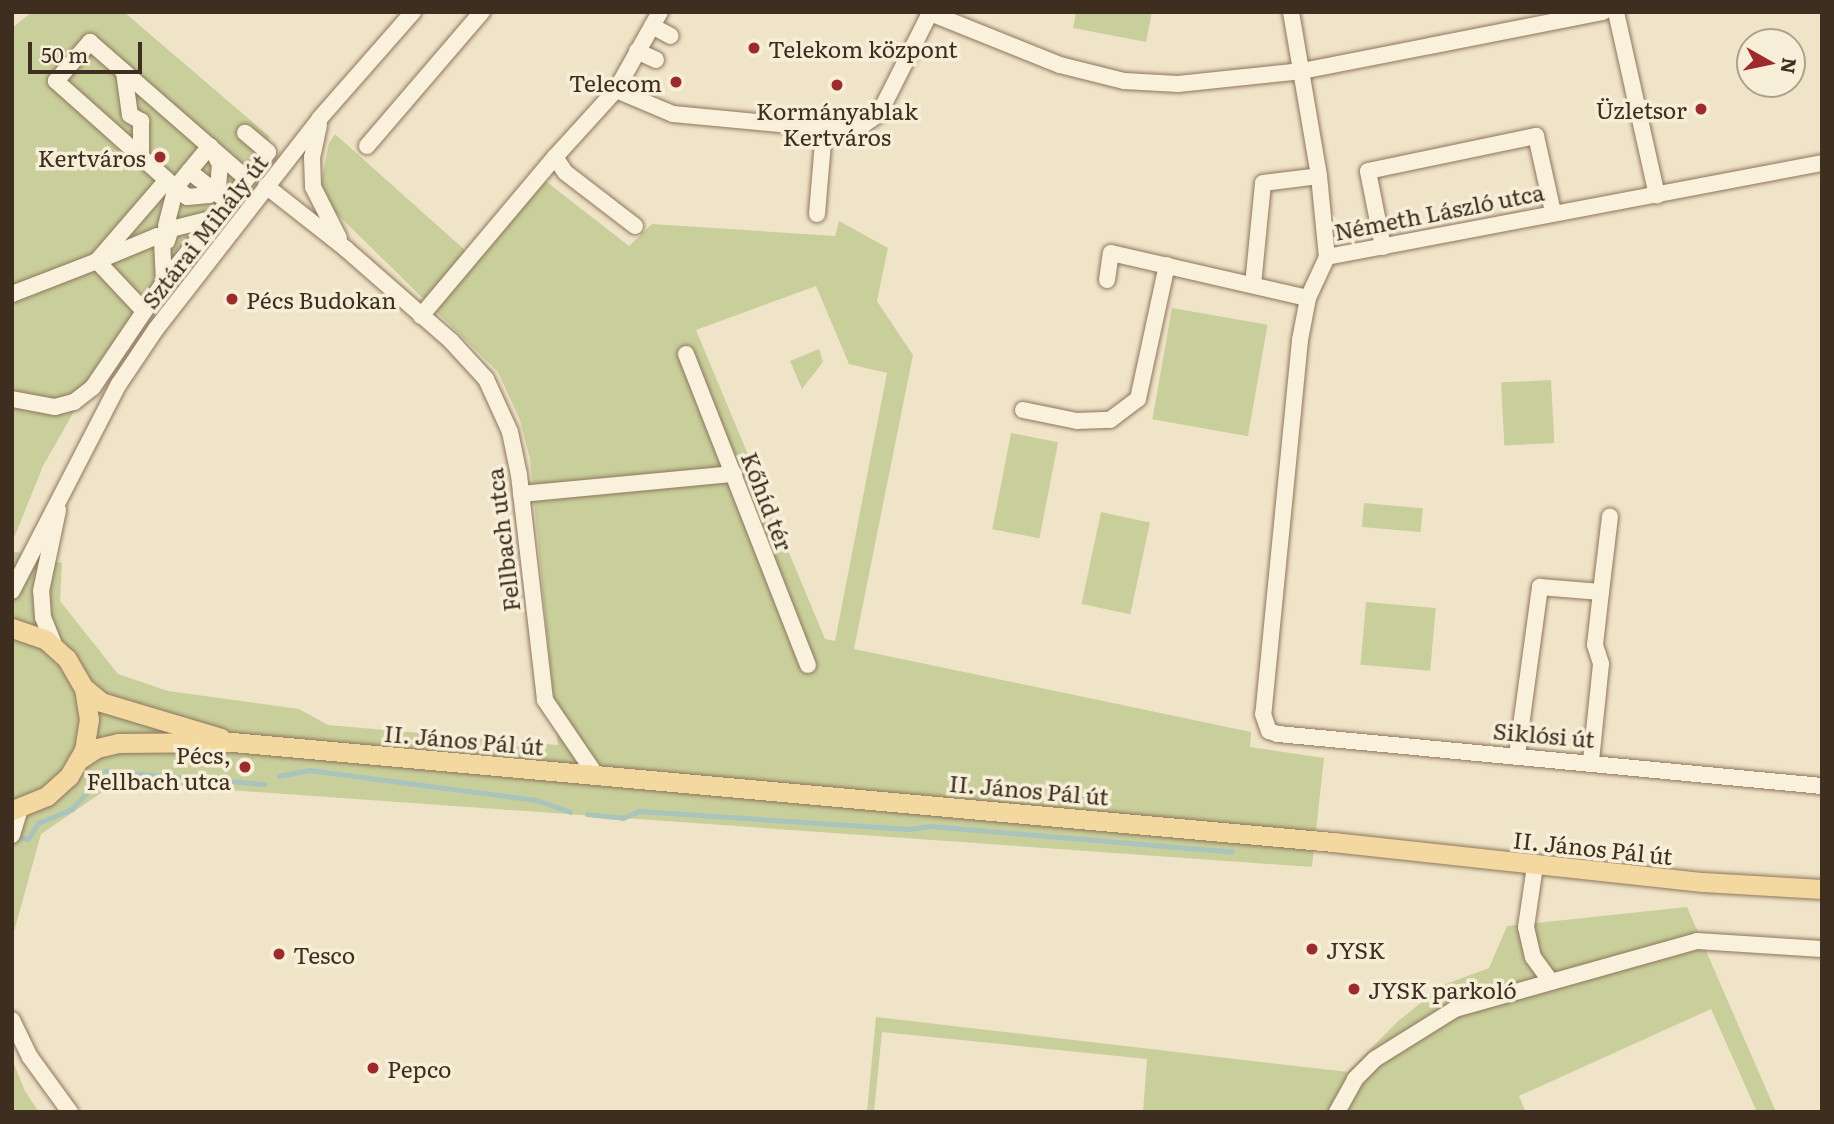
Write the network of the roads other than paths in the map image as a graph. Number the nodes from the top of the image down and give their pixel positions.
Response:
1 (413, 12) edge
2 (482, 12) edge
3 (1291, 12) edge
4 (1603, 12) edge
5 (1616, 12) edge
6 (935, 14) edge
7 (656, 19) edge
8 (671, 36) dead end
9 (637, 51) junction
10 (656, 60) dead end
11 (1302, 71) junction
12 (124, 72) junction
13 (616, 90) junction
14 (99, 118) junction
15 (135, 118) junction
16 (177, 118) junction
17 (320, 118) junction
18 (824, 130) junction
19 (245, 133) dead end
20 (210, 146) junction
21 (367, 146) dead end
22 (138, 152) junction
23 (555, 157) junction
24 (1822, 163) edge
25 (189, 171) junction
26 (1319, 176) junction
27 (247, 179) junction
28 (171, 184) junction
29 (267, 186) junction
30 (215, 192) junction
31 (154, 194) junction
32 (1657, 195) junction
33 (229, 203) junction
34 (1553, 212) junction
35 (817, 214) dead end
36 (211, 219) junction
37 (635, 226) dead end
38 (166, 234) junction
39 (1383, 247) junction
40 (189, 248) junction
41 (346, 249) junction
42 (1327, 257) junction
43 (97, 261) junction
44 (1167, 265) junction
45 (1107, 280) dead end
46 (164, 282) junction
47 (1253, 285) junction
48 (12, 294) edge
49 (1308, 298) junction
50 (144, 311) junction
51 (421, 316) junction
52 (686, 354) dead end
53 (12, 400) edge
54 (1023, 410) dead end
55 (734, 474) junction
56 (521, 495) junction
57 (61, 498) junction
58 (1610, 517) dead end
59 (12, 591) edge
60 (1601, 592) junction
61 (12, 628) edge
62 (55, 647) junction
63 (808, 665) dead end
64 (84, 688) junction
65 (1265, 725) joint
66 (232, 741) junction
67 (1517, 755) junction
68 (80, 760) junction
69 (1591, 761) junction
70 (596, 775) junction
71 (1822, 786) edge
72 (16, 809) edge
73 (12, 835) edge
74 (1535, 866) junction
75 (1822, 889) edge
76 (1822, 949) edge
77 (1550, 980) junction
78 (12, 1020) edge
79 (70, 1112) edge
80 (1337, 1112) edge

1 - 17 street, Sztárai Mihály út
2 - 21 street
3 - 11 street
4 - 11 street
5 - 32 street
6 - 11 street
6 - 18 street
7 - 8 street
7 - 9 street
9 - 10 street
9 - 13 street
11 - 26 street
12 - 14 street
12 - 15 street
12 - 16 street
13 - 18 street
13 - 23 street
14 - 15 street
14 - 22 street
15 - 16 street
15 - 22 street
16 - 20 street
17 - 29 street, Sztárai Mihály út
17 - 41 street
18 - 35 street
19 - 27 street
20 - 25 street
20 - 27 street
20 - 30 street
22 - 28 street
22 - 31 street
23 - 37 street
23 - 51 street
24 - 32 street, Németh László utca
25 - 28 street
25 - 30 street
26 - 42 street
26 - 47 street
27 - 33 street
28 - 30 street
28 - 31 street
28 - 38 street
29 - 41 street, Fellbach utca
29 - 57 street, Sztárai Mihály út
30 - 33 street
31 - 43 street
32 - 34 street, Németh László utca
33 - 36 street
34 - 39 street, Németh László utca
34 - 39 street
36 - 38 street
36 - 40 street
38 - 40 street
38 - 43 street
38 - 46 street
39 - 42 street, Németh László utca
40 - 46 street
41 - 51 street, Fellbach utca
42 - 49 street, Németh László utca
43 - 48 street
43 - 50 street
44 - 45 street
44 - 47 street
44 - 54 street
46 - 50 street
47 - 49 street
49 - 65 street, Németh László utca
50 - 53 street
51 - 56 street, Fellbach utca
52 - 55 street, Kőhíd tér
55 - 56 street
55 - 63 street, Kőhíd tér
56 - 70 street, Fellbach utca
57 - 59 street, Sztárai Mihály út
57 - 62 street, Sztárai Mihály út
58 - 60 street
60 - 67 street
60 - 69 street
61 - 62 main road
62 - 64 main road
64 - 66 main road
64 - 68 main road
65 - 67 street, Siklósi út
66 - 68 main road
66 - 70 main road, II. János Pál út
67 - 69 street, Siklósi út
68 - 72 main road
69 - 71 street, Siklósi út
70 - 74 main road, II. János Pál út
72 - 73 street
74 - 75 main road, II. János Pál út
74 - 77 street
76 - 77 street
77 - 80 street
78 - 79 street

